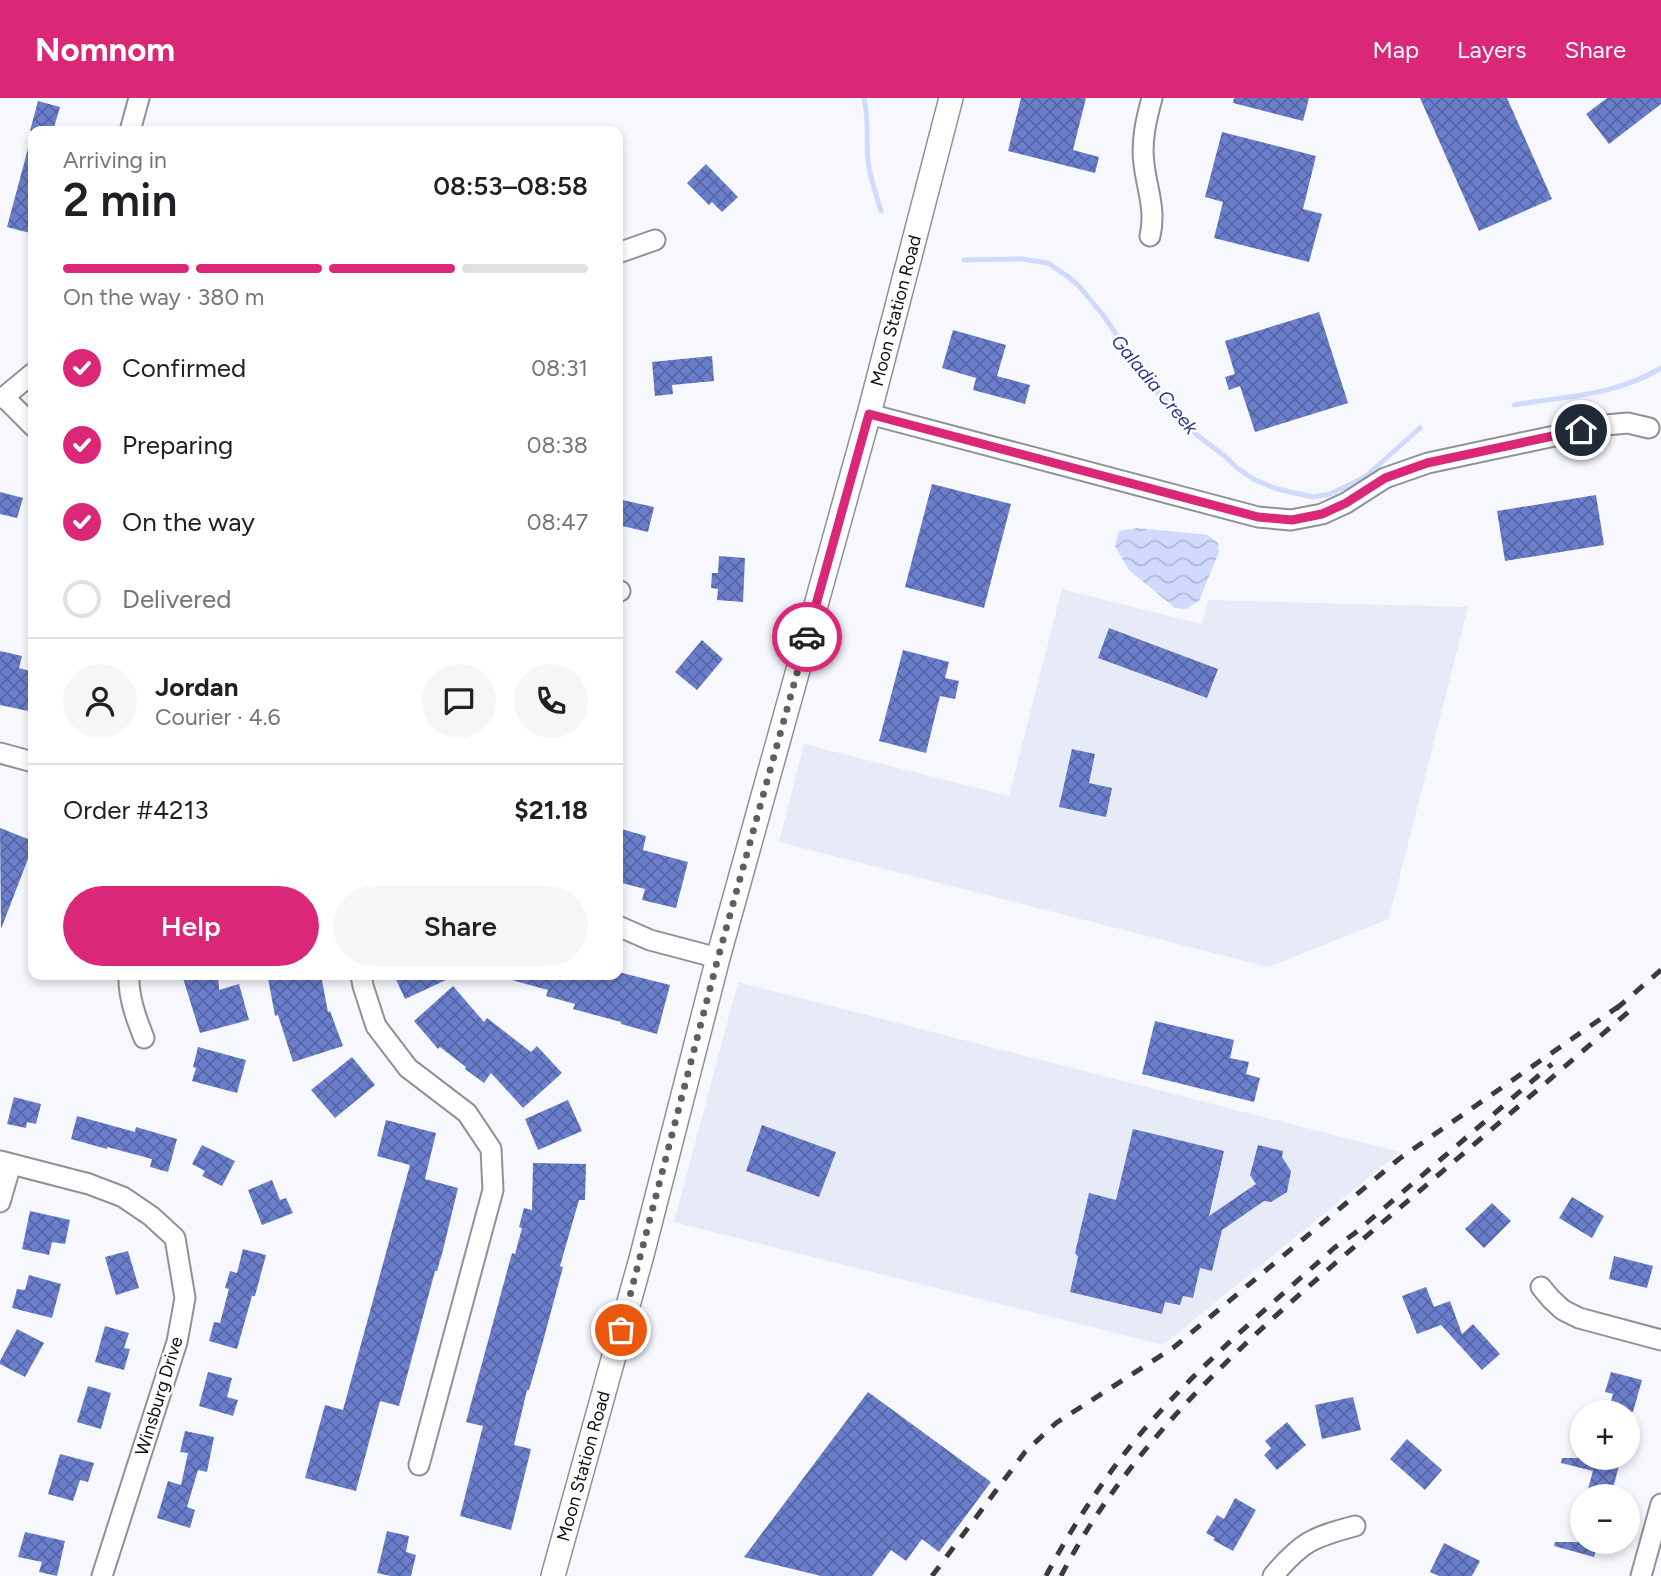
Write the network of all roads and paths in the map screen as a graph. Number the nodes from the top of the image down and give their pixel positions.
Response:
1 (139, 98) edge
2 (951, 98) edge
3 (1152, 98) edge
4 (131, 126) edge
5 (1150, 236) dead end
6 (655, 240) dead end
7 (623, 251) edge
8 (28, 377) edge
9 (2, 398) edge
10 (869, 414) junction
11 (28, 421) edge
12 (1649, 428) dead end
13 (0, 753) edge
14 (28, 761) edge
15 (623, 928) edge
16 (718, 958) junction
17 (128, 980) edge
18 (362, 980) edge
19 (144, 1038) dead end
20 (6, 1163) edge
21 (0, 1202) edge
22 (1541, 1287) dead end
23 (1661, 1340) edge
24 (418, 1465) dead end
25 (1661, 1504) edge
26 (1354, 1526) dead end
27 (102, 1576) edge
28 (553, 1576) edge
29 (1273, 1576) edge
30 (1642, 1576) edge

1 - 4 street
2 - 10 street, Moon Station Road
3 - 5 street
6 - 7 street
8 - 9 street
9 - 11 street
10 - 12 street
10 - 16 street, Moon Station Road
13 - 14 street
15 - 16 street
16 - 28 street, Moon Station Road
17 - 19 street
18 - 24 street
20 - 21 street
20 - 27 street, Winsburg Drive
22 - 23 street
25 - 30 street
26 - 29 street

